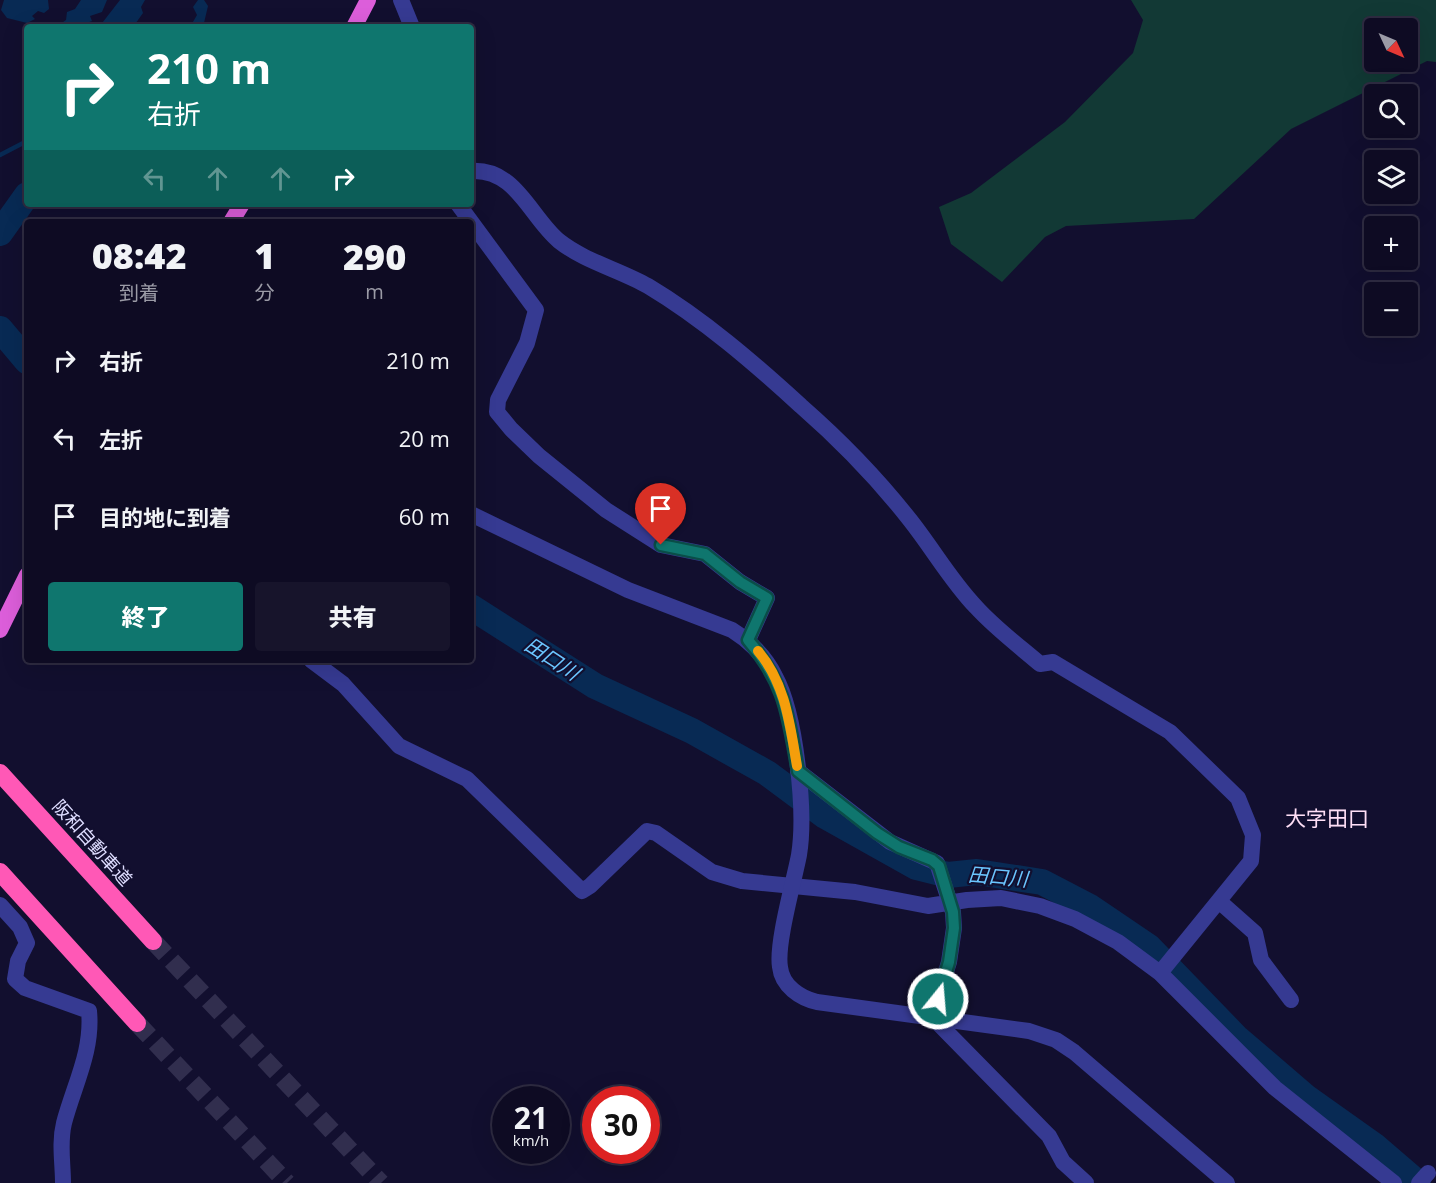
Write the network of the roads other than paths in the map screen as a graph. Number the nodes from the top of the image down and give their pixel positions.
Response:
1 (368, 0) edge
2 (402, 0) edge
3 (356, 24) edge
4 (411, 24) edge
5 (474, 171) edge
6 (474, 226) edge
7 (474, 515) edge
8 (24, 581) edge
9 (0, 630) edge
10 (748, 640) junction
11 (315, 663) edge
12 (798, 771) junction
13 (0, 773) edge
14 (0, 872) edge
15 (793, 887) junction
16 (947, 897) junction
17 (1220, 902) junction
18 (0, 905) edge
19 (153, 941) tunnel mouth
20 (1160, 973) junction
21 (1291, 1000) dead end
22 (131, 1016) tunnel mouth
23 (932, 1017) junction
24 (63, 1183) edge
25 (1086, 1183) edge
26 (1227, 1183) edge
27 (1394, 1183) edge

1 - 3 highway
2 - 4 street
5 - 17 street
6 - 10 street
7 - 10 street
8 - 9 highway
10 - 12 street
11 - 15 street
12 - 15 street
12 - 16 street
13 - 19 highway, 阪和自動車道
14 - 22 highway
15 - 16 street
15 - 23 street
16 - 20 street
16 - 23 street
17 - 20 street
17 - 21 street
18 - 24 street
20 - 27 street
23 - 25 street
23 - 26 street

